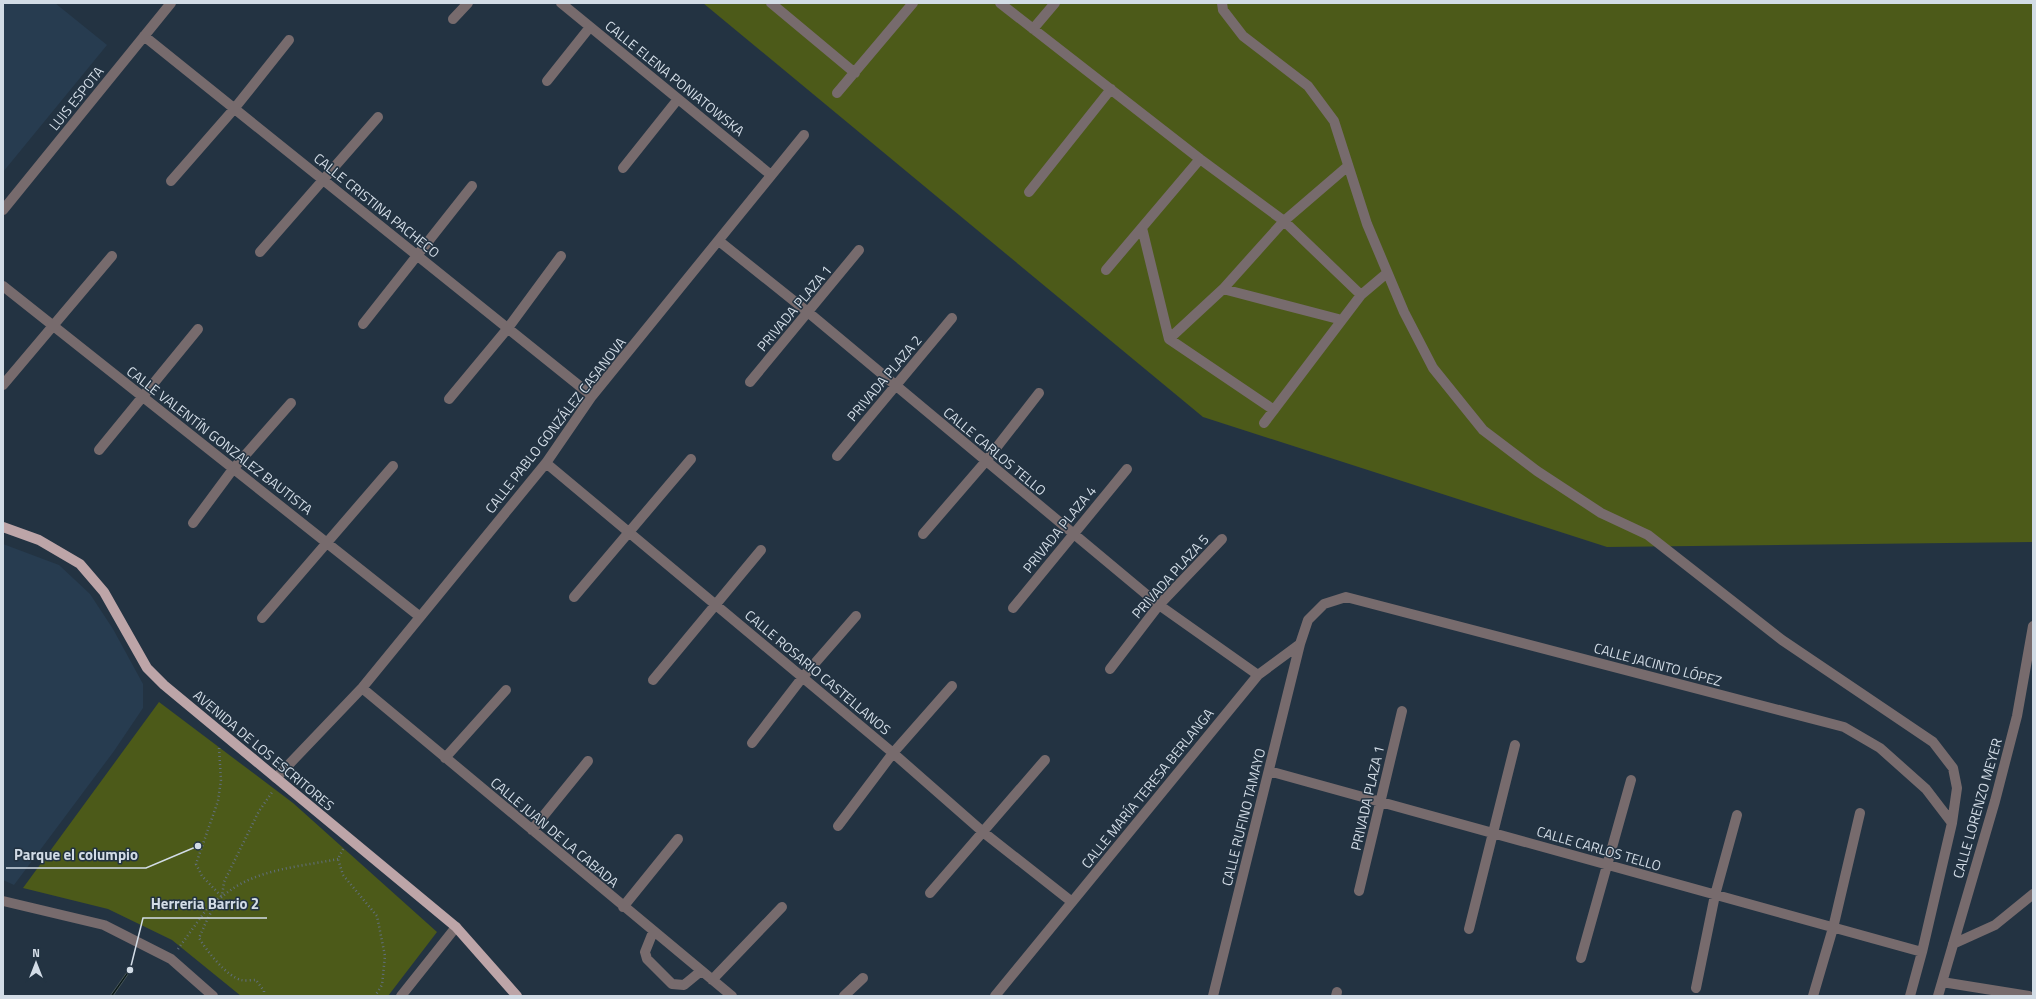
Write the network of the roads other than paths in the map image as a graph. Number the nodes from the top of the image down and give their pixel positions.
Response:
1 (171, 3) edge
2 (468, 3) edge
3 (561, 3) edge
4 (771, 3) edge
5 (913, 3) edge
6 (1000, 3) edge
7 (1055, 3) edge
8 (1222, 3) edge
9 (453, 20) dead end
10 (590, 27) junction
11 (1033, 29) junction
12 (144, 36) junction
13 (289, 40) dead end
14 (855, 73) junction
15 (547, 81) dead end
16 (1111, 89) junction
17 (837, 93) dead end
18 (678, 99) junction
19 (234, 109) junction
20 (378, 117) dead end
21 (804, 135) dead end
22 (1200, 159) junction
23 (1348, 166) junction
24 (623, 168) dead end
25 (771, 174) junction
26 (323, 180) junction
27 (171, 181) dead end
28 (472, 186) dead end
29 (1029, 192) dead end
30 (3, 210) edge
31 (1284, 221) junction
32 (1142, 228) junction
33 (719, 241) junction
34 (859, 250) dead end
35 (260, 252) dead end
36 (416, 255) junction
37 (112, 256) dead end
38 (561, 256) dead end
39 (1106, 270) dead end
40 (1387, 273) junction
41 (3, 286) edge
42 (1223, 289) junction
43 (1361, 295) junction
44 (809, 313) junction
45 (952, 318) dead end
46 (1342, 320) junction
47 (363, 324) dead end
48 (53, 326) junction
49 (508, 328) junction
50 (198, 329) dead end
51 (1169, 339) junction
52 (750, 382) dead end
53 (3, 385) edge
54 (895, 386) junction
55 (1039, 393) dead end
56 (142, 396) junction
57 (592, 396) junction
58 (449, 399) dead end
59 (291, 403) dead end
60 (1274, 410) junction
61 (1264, 423) dead end
62 (99, 450) dead end
63 (837, 456) dead end
64 (691, 459) dead end
65 (986, 460) junction
66 (546, 463) junction
67 (393, 466) dead end
68 (233, 469) junction
69 (1127, 469) dead end
70 (193, 523) dead end
71 (3, 526) edge
72 (629, 533) junction
73 (1072, 533) junction
74 (922, 534) dead end
75 (1222, 539) dead end
76 (326, 543) junction
77 (761, 550) dead end
78 (574, 597) dead end
79 (714, 605) junction
80 (1159, 605) junction
81 (1013, 608) dead end
82 (419, 616) junction
83 (856, 616) dead end
84 (262, 618) dead end
85 (2033, 626) edge
86 (1300, 644) junction
87 (1110, 669) dead end
88 (1258, 676) junction
89 (802, 678) junction
90 (653, 680) dead end
91 (952, 686) dead end
92 (362, 688) junction
93 (506, 690) dead end
94 (1402, 711) dead end
95 (752, 743) dead end
96 (1515, 745) dead end
97 (893, 753) junction
98 (445, 758) junction
99 (1045, 760) dead end
100 (588, 762) dead end
101 (1269, 771) junction
102 (278, 779) junction
103 (1631, 780) dead end
104 (1380, 802) junction
105 (1860, 813) dead end
106 (1737, 815) dead end
107 (1952, 823) junction
108 (838, 826) dead end
109 (532, 830) junction
110 (984, 832) junction
111 (1494, 833) junction
112 (678, 839) dead end
113 (1606, 864) junction
114 (1359, 891) dead end
115 (930, 893) dead end
116 (2033, 894) edge
117 (1715, 895) junction
118 (3, 901) edge
119 (1072, 902) junction
120 (623, 906) junction
121 (782, 907) dead end
122 (456, 927) junction
123 (1833, 928) junction
124 (1469, 929) dead end
125 (653, 932) junction
126 (1953, 944) junction
127 (1922, 952) junction
128 (1581, 958) dead end
129 (701, 971) junction
130 (864, 978) dead end
131 (712, 980) junction
132 (1942, 982) junction
133 (1696, 988) dead end
134 (212, 996) edge
135 (401, 996) edge
136 (517, 996) edge
137 (732, 996) edge
138 (844, 996) edge
139 (995, 996) edge
140 (1214, 996) edge
141 (1813, 996) edge
142 (1910, 996) edge
143 (1938, 996) edge
144 (2029, 996) edge

1 - 12 street, LUIS ESPOTA
2 - 9 street
3 - 10 street, CALLE ELENA PONIATOWSKA
4 - 14 street
5 - 14 street
6 - 11 street
7 - 11 street
8 - 23 street
10 - 15 street
10 - 18 street, CALLE ELENA PONIATOWSKA
11 - 16 street
12 - 19 street, CALLE CRISTINA PACHECO
12 - 30 street, LUIS ESPOTA
13 - 19 street
14 - 17 street
16 - 22 street
16 - 29 street
18 - 24 street
18 - 25 street, CALLE ELENA PONIATOWSKA
19 - 26 street, CALLE CRISTINA PACHECO
19 - 27 street
20 - 26 street
21 - 25 street, CALLE PABLO GONZÁLEZ CASANOVA
22 - 31 street
22 - 32 street
23 - 31 street
23 - 40 street
25 - 33 street, CALLE PABLO GONZÁLEZ CASANOVA
26 - 35 street
26 - 36 street, CALLE CRISTINA PACHECO
28 - 36 street
31 - 42 street
31 - 43 street
32 - 39 street
32 - 51 street
33 - 44 street, CALLE CARLOS TELLO
33 - 57 street, CALLE PABLO GONZÁLEZ CASANOVA
34 - 44 street, PRIVADA PLAZA 1
36 - 47 street
36 - 49 street, CALLE CRISTINA PACHECO
37 - 48 street
38 - 49 street
40 - 43 street
40 - 107 street
41 - 48 street, CALLE VALENTÍN GONZALEZ BAUTISTA
42 - 46 street
42 - 51 street
43 - 46 street
44 - 52 street, PRIVADA PLAZA 1
44 - 54 street, CALLE CARLOS TELLO
45 - 54 street, PRIVADA PLAZA 2
46 - 60 street
48 - 53 street
48 - 56 street, CALLE VALENTÍN GONZALEZ BAUTISTA
49 - 57 street, CALLE CRISTINA PACHECO
49 - 58 street
50 - 56 street
51 - 60 street
54 - 63 street, PRIVADA PLAZA 2
54 - 65 street, CALLE CARLOS TELLO
55 - 65 street
56 - 62 street
56 - 68 street, CALLE VALENTÍN GONZALEZ BAUTISTA
57 - 66 street, CALLE PABLO GONZÁLEZ CASANOVA
59 - 68 street
60 - 61 street
64 - 72 street
65 - 73 street, CALLE CARLOS TELLO
65 - 74 street
66 - 72 street, CALLE ROSARIO CASTELLANOS
66 - 82 street, CALLE PABLO GONZÁLEZ CASANOVA
67 - 76 street
68 - 70 street
68 - 76 street, CALLE VALENTÍN GONZALEZ BAUTISTA
69 - 73 street, PRIVADA PLAZA 4
71 - 102 main road, AVENIDA DE LOS ESCRITORES
72 - 78 street
72 - 79 street, CALLE ROSARIO CASTELLANOS
73 - 80 street, CALLE CARLOS TELLO
73 - 81 street, PRIVADA PLAZA 4
75 - 80 street, PRIVADA PLAZA 5
76 - 82 street, CALLE VALENTÍN GONZALEZ BAUTISTA
76 - 84 street
77 - 79 street
79 - 89 street, CALLE ROSARIO CASTELLANOS
79 - 90 street
80 - 87 street, PRIVADA PLAZA 5
80 - 88 street, CALLE CARLOS TELLO
82 - 92 street, CALLE PABLO GONZÁLEZ CASANOVA
83 - 89 street
85 - 126 street, CALLE LORENZO MEYER
86 - 88 street, CALLE MARÍA TERESA BERLANGA
86 - 101 street, CALLE RUFINO TAMAYO
86 - 107 street, CALLE JACINTO LÓPEZ
88 - 119 street, CALLE MARÍA TERESA BERLANGA
89 - 95 street
89 - 97 street, CALLE ROSARIO CASTELLANOS
91 - 97 street
92 - 98 street, CALLE JUAN DE LA CABADA
92 - 102 street, CALLE PABLO GONZÁLEZ CASANOVA
93 - 98 street
94 - 104 street, PRIVADA PLAZA 1
96 - 111 street
97 - 108 street
97 - 110 street, CALLE ROSARIO CASTELLANOS
98 - 109 street, CALLE JUAN DE LA CABADA
99 - 110 street
100 - 109 street
101 - 104 street, CALLE CARLOS TELLO
101 - 140 street, CALLE RUFINO TAMAYO
102 - 122 main road, AVENIDA DE LOS ESCRITORES
103 - 113 street
104 - 111 street, CALLE CARLOS TELLO
104 - 114 street, PRIVADA PLAZA 1
105 - 123 street
106 - 117 street
107 - 127 street
109 - 120 street, CALLE JUAN DE LA CABADA
110 - 115 street
110 - 119 street, CALLE ROSARIO CASTELLANOS
111 - 113 street, CALLE CARLOS TELLO
111 - 124 street
112 - 120 street
113 - 117 street, CALLE CARLOS TELLO
113 - 128 street
116 - 126 street
117 - 123 street, CALLE CARLOS TELLO
117 - 133 street
118 - 134 street
119 - 139 street, CALLE MARÍA TERESA BERLANGA
120 - 125 street, CALLE JUAN DE LA CABADA
121 - 131 street
122 - 135 street
122 - 136 main road, AVENIDA DE LOS ESCRITORES
123 - 127 street, CALLE CARLOS TELLO
123 - 141 street
125 - 129 street, CALLE JUAN DE LA CABADA
125 - 129 street
126 - 132 street, CALLE LORENZO MEYER
127 - 142 street
129 - 131 street, CALLE JUAN DE LA CABADA
130 - 138 street
131 - 137 street, CALLE JUAN DE LA CABADA
132 - 143 street, CALLE LORENZO MEYER
132 - 144 street

